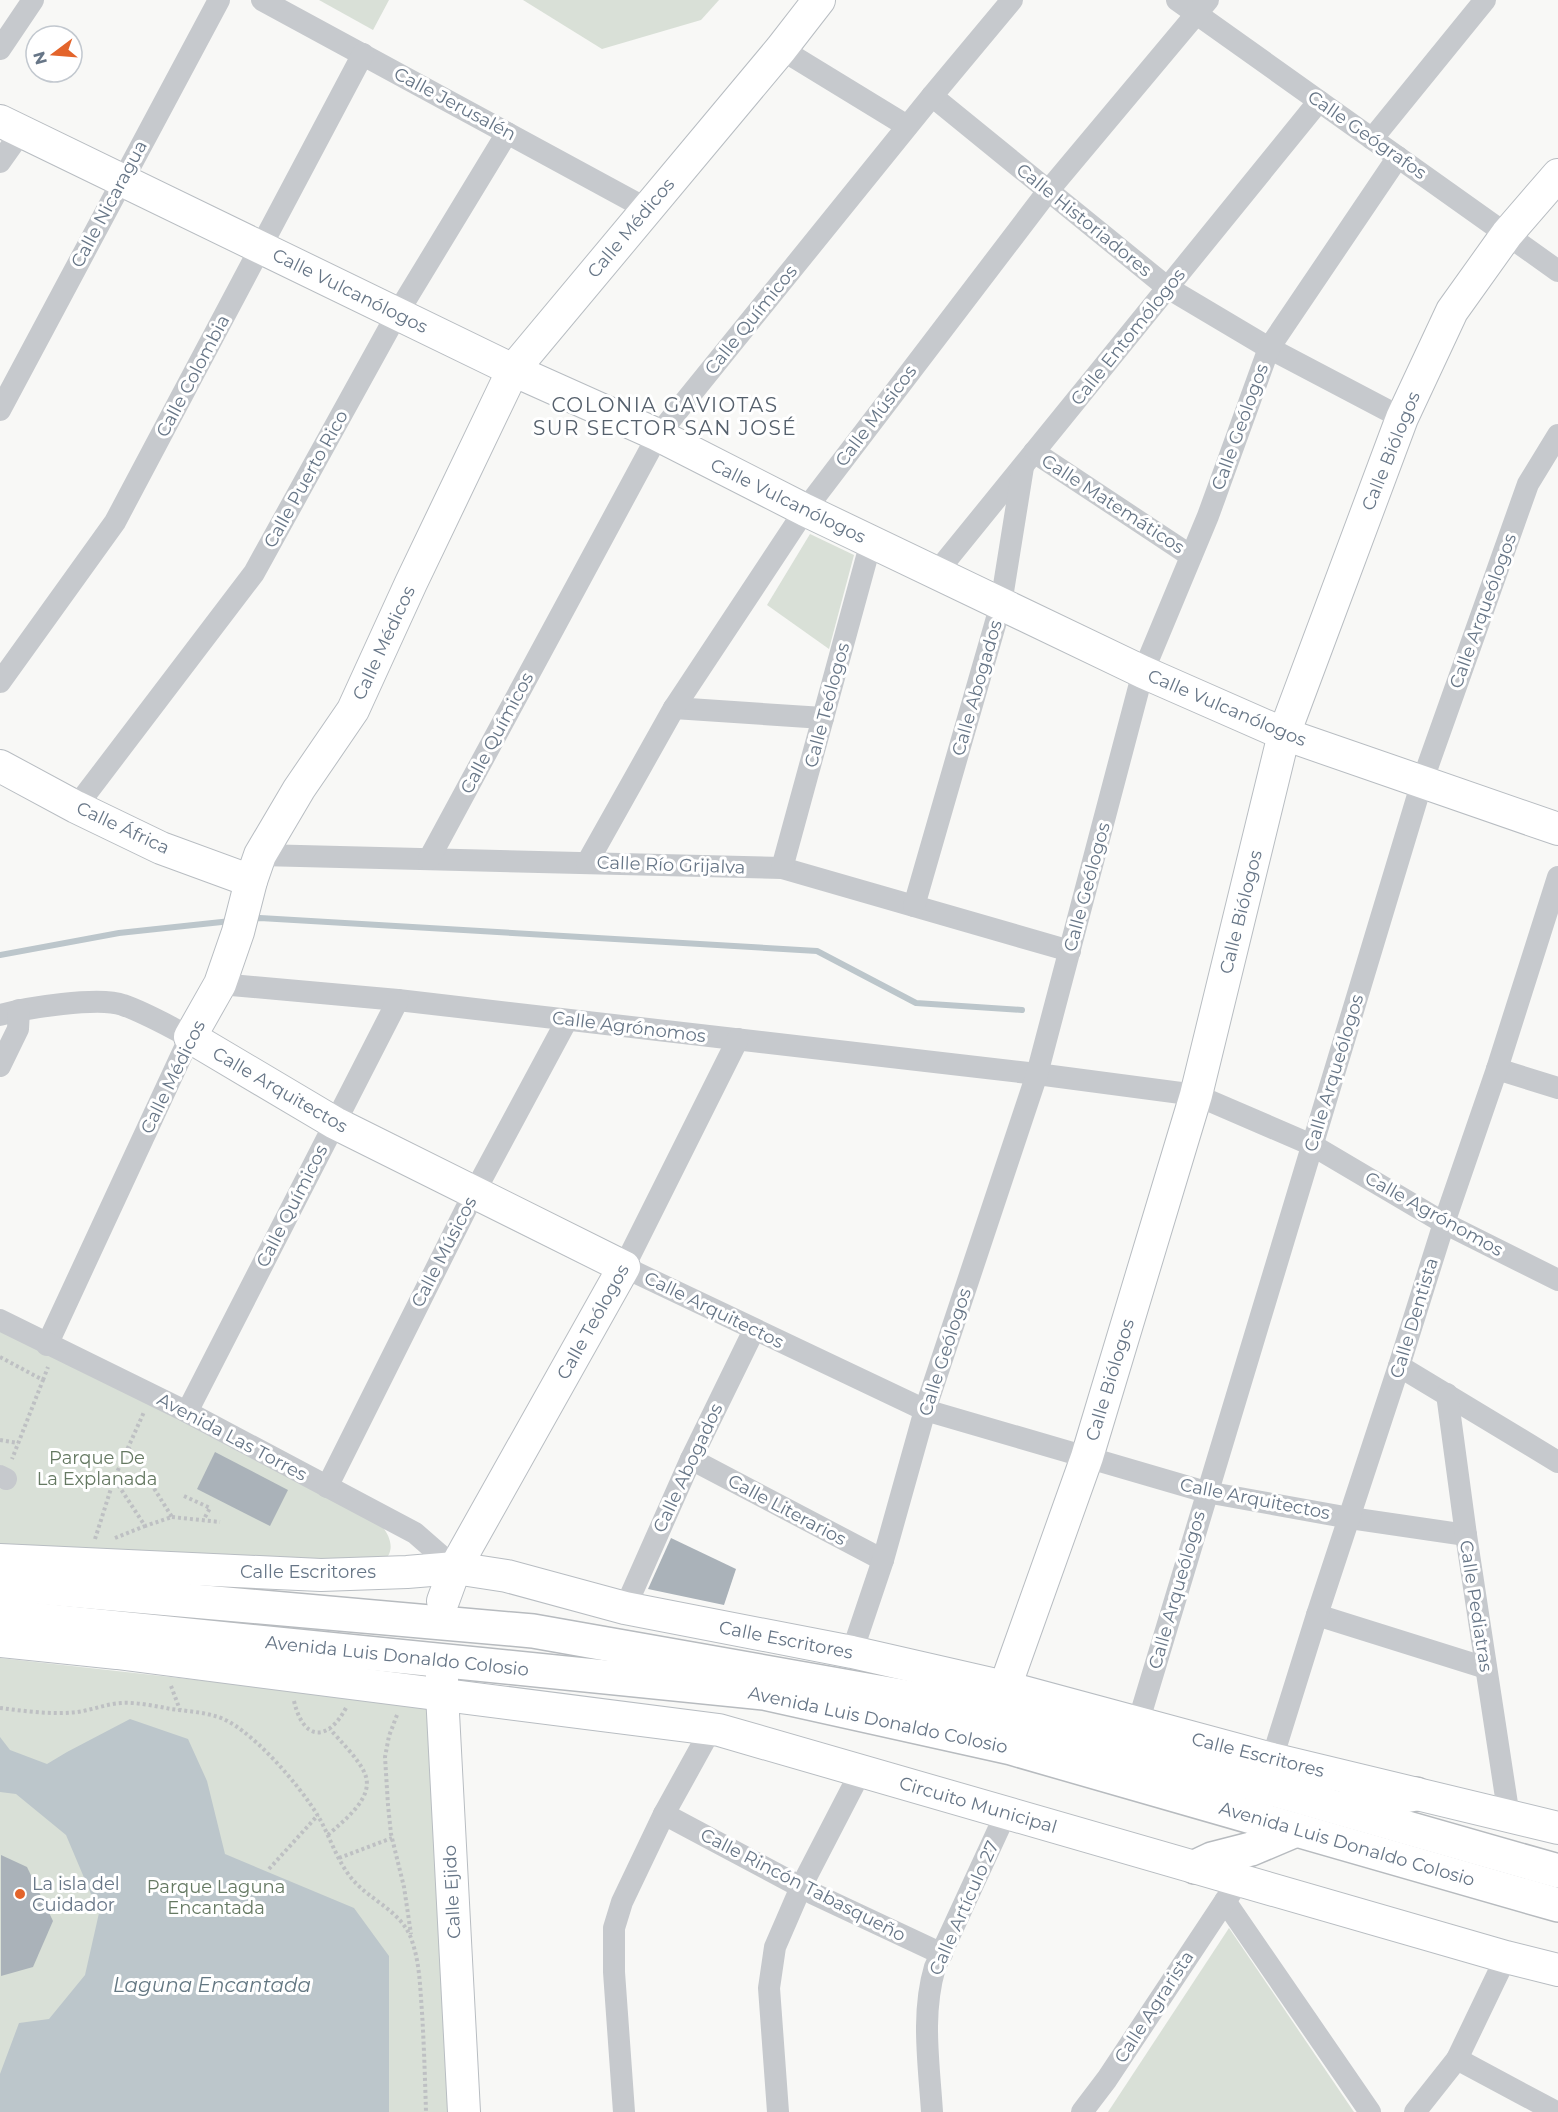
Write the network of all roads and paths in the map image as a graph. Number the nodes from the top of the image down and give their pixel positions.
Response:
1 (33, 0) edge
2 (219, 0) edge
3 (262, 0) edge
4 (819, 0) edge
5 (1012, 0) edge
6 (1177, 0) edge
7 (1484, 0) edge
8 (1203, 7) edge
9 (0, 49) edge
10 (781, 49) junction
11 (363, 54) junction
12 (932, 96) junction
13 (1319, 101) junction
14 (11, 126) edge
15 (907, 126) junction
16 (507, 133) junction
17 (1372, 139) junction
18 (1398, 157) junction
19 (0, 162) edge
20 (1558, 175) edge
21 (121, 180) junction
22 (1048, 191) junction
23 (647, 209) junction
24 (1507, 234) junction
25 (261, 248) junction
26 (1558, 271) edge
27 (1168, 288) junction
28 (397, 314) junction
29 (1269, 348) junction
30 (513, 370) junction
31 (0, 410) edge
32 (1402, 418) junction
33 (658, 435) junction
34 (1558, 435) edge
35 (1029, 459) junction
36 (805, 510) junction
37 (872, 542) junction
38 (1191, 556) junction
39 (936, 573) junction
40 (1001, 604) junction
41 (1143, 672) junction
42 (0, 682) edge
43 (674, 708) junction
44 (823, 718) junction
45 (1284, 734) junction
46 (0, 766) edge
47 (1422, 782) junction
48 (76, 807) junction
49 (1558, 830) edge
50 (429, 859) junction
51 (587, 862) junction
52 (782, 868) junction
53 (1558, 877) edge
54 (249, 894) junction
55 (914, 906) junction
56 (1070, 951) junction
57 (220, 984) junction
58 (398, 1000) junction
59 (10, 1012) edge
60 (567, 1020) junction
61 (190, 1037) junction
62 (738, 1039) junction
63 (0, 1066) edge
64 (1497, 1069) junction
65 (1037, 1074) junction
66 (1558, 1088) edge
67 (1196, 1095) junction
68 (335, 1124) junction
69 (1312, 1145) junction
70 (474, 1192) junction
71 (1443, 1223) junction
72 (624, 1267) junction
73 (1558, 1280) edge
74 (0, 1320) edge
75 (754, 1330) junction
76 (47, 1345) junction
77 (0, 1357) edge
78 (1399, 1366) junction
79 (1447, 1394) junction
80 (152, 1395) junction
81 (925, 1410) junction
82 (187, 1412) junction
83 (0, 1440) edge
84 (18, 1443) junction
85 (128, 1446) junction
86 (1087, 1457) junction
87 (691, 1459) junction
88 (1558, 1462) edge
89 (6, 1473) edge
90 (114, 1479) junction
91 (327, 1487) junction
92 (1206, 1492) junction
93 (184, 1496) dead end
94 (172, 1517) junction
95 (1350, 1518) junction
96 (204, 1519) junction
97 (220, 1522) dead end
98 (145, 1526) junction
99 (415, 1533) junction
100 (1466, 1535) junction
101 (113, 1539) dead end
102 (92, 1548) dead end
103 (0, 1560) edge
104 (884, 1560) junction
105 (455, 1568) junction
106 (407, 1572) junction
107 (0, 1584) edge
108 (443, 1601) dead end
109 (625, 1608) junction
110 (1317, 1614) junction
111 (0, 1616) edge
112 (0, 1641) edge
113 (852, 1652) junction
114 (1486, 1668) junction
115 (291, 1676) junction
116 (355, 1684) junction
117 (432, 1685) junction
118 (1005, 1687) junction
119 (0, 1708) edge
120 (1138, 1723) junction
121 (330, 1729) junction
122 (711, 1729) junction
123 (1272, 1759) junction
124 (861, 1771) junction
125 (1416, 1794) junction
126 (1337, 1808) junction
127 (1006, 1813) junction
128 (664, 1814) junction
129 (318, 1815) junction
130 (1509, 1817) junction
131 (1558, 1828) edge
132 (1296, 1830) junction
133 (328, 1835) junction
134 (392, 1838) junction
135 (339, 1858) junction
136 (1195, 1867) junction
137 (269, 1869) dead end
138 (1558, 1870) edge
139 (801, 1887) junction
140 (1232, 1891) junction
141 (1558, 1905) edge
142 (411, 1938) junction
143 (942, 1954) junction
144 (1506, 1957) junction
145 (1558, 1970) edge
146 (1457, 2059) junction
147 (426, 2112) edge
148 (464, 2112) edge
149 (624, 2112) edge
150 (777, 2112) edge
151 (932, 2112) edge
152 (1082, 2112) edge
153 (1370, 2112) edge
154 (1415, 2112) edge
155 (1556, 2112) edge

1 - 9 street
2 - 21 street, Calle Nicaragua
3 - 11 street, Calle Jerusalén
4 - 10 street, Calle Médicos
5 - 12 street, Calle Químicos
6 - 8 street, Calle Geógrafos
7 - 17 street
8 - 13 street, Calle Geógrafos
8 - 22 street, Calle Músicos
10 - 15 street
10 - 23 street, Calle Médicos
11 - 16 street, Calle Jerusalén
11 - 25 street, Calle Colombia
12 - 15 street, Calle Químicos
12 - 22 street, Calle Historiadores
13 - 17 street, Calle Geógrafos
13 - 27 street, Calle Entomólogos
14 - 19 street
14 - 21 street, Calle Vulcanólogos
15 - 33 street, Calle Químicos
16 - 23 street, Calle Jerusalén
16 - 28 street, Calle Puerto Rico
17 - 18 street, Calle Geógrafos
18 - 24 street, Calle Geógrafos
18 - 29 street, Calle Geólogos
20 - 24 street, Calle Biólogos
21 - 25 street, Calle Vulcanólogos
21 - 31 street, Calle Nicaragua
22 - 27 street, Calle Historiadores
22 - 36 street, Calle Músicos
23 - 30 street, Calle Médicos
24 - 26 street, Calle Geógrafos
24 - 32 street, Calle Biólogos
25 - 28 street, Calle Vulcanólogos
25 - 42 street, Calle Colombia
27 - 29 street, Calle Historiadores
27 - 35 street, Calle Entomólogos
28 - 30 street, Calle Vulcanólogos
28 - 48 street, Calle Puerto Rico
29 - 32 street, Calle Historiadores
29 - 38 street, Calle Geólogos
30 - 33 street, Calle Vulcanólogos
30 - 54 street, Calle Médicos
32 - 45 street, Calle Biólogos
33 - 36 street, Calle Vulcanólogos
33 - 50 street, Calle Químicos
34 - 47 street, Calle Arqueólogos
35 - 38 street, Calle Matemáticos
35 - 39 street, Calle Entomólogos
35 - 40 street, Calle Abogados
36 - 37 street, Calle Vulcanólogos
36 - 43 street, Calle Músicos
37 - 39 street, Calle Vulcanólogos
37 - 44 street, Calle Teólogos
38 - 41 street, Calle Geólogos
39 - 40 street, Calle Vulcanólogos
40 - 41 street, Calle Vulcanólogos
40 - 55 street, Calle Abogados
41 - 45 street, Calle Vulcanólogos
41 - 56 street, Calle Geólogos
43 - 44 street
43 - 51 street, Calle Músicos
44 - 52 street, Calle Teólogos
45 - 47 street, Calle Vulcanólogos
45 - 67 street, Calle Biólogos
46 - 48 street, Calle África
47 - 49 street, Calle Vulcanólogos
47 - 69 street, Calle Arqueólogos
48 - 54 street, Calle África
50 - 51 street, Calle Río Grijalva
50 - 54 street, Calle Río Grijalva
51 - 52 street, Calle Río Grijalva
52 - 55 street, Calle Río Grijalva
53 - 64 street, Calle Dentista
54 - 57 street, Calle Médicos
55 - 56 street, Calle Río Grijalva
56 - 65 street, Calle Geólogos
57 - 58 street, Calle Agrónomos
57 - 61 street, Calle Médicos
58 - 60 street, Calle Agrónomos
58 - 68 street, Calle Químicos
59 - 61 street, Calle Arquitectos
59 - 63 street
60 - 62 street, Calle Agrónomos
60 - 70 street, Calle Músicos
61 - 68 street, Calle Arquitectos
61 - 76 street, Calle Médicos
62 - 65 street, Calle Agrónomos
62 - 72 street, Calle Teólogos
64 - 66 street
64 - 71 street, Calle Dentista
65 - 67 street, Calle Agrónomos
65 - 81 street, Calle Geólogos
67 - 69 street, Calle Agrónomos
67 - 86 street, Calle Biólogos
68 - 70 street, Calle Arquitectos
68 - 82 street, Calle Químicos
69 - 71 street, Calle Agrónomos
69 - 92 street, Calle Arqueólogos
70 - 72 street, Calle Arquitectos
70 - 91 street, Calle Músicos
71 - 73 street, Calle Agrónomos
71 - 78 street, Calle Dentista
72 - 75 street, Calle Arquitectos
72 - 105 street, Calle Teólogos
74 - 76 street, Avenida Las Torres
75 - 81 street, Calle Arquitectos
75 - 87 street, Calle Abogados
76 - 80 street, Avenida Las Torres
77 - 84 path
78 - 79 street
78 - 95 street, Calle Dentista
79 - 88 street
79 - 100 street, Calle Pediatras
80 - 82 street, Avenida Las Torres
80 - 85 path
81 - 86 street, Calle Arquitectos
81 - 104 street, Calle Geólogos
82 - 91 street, Avenida Las Torres
83 - 84 path
84 - 89 path
85 - 90 path
85 - 94 path
86 - 92 street, Calle Arquitectos
86 - 118 street, Calle Biólogos
87 - 104 street, Calle Literarios
87 - 109 street, Calle Abogados
90 - 98 path
90 - 102 path
91 - 99 street, Avenida Las Torres
92 - 95 street, Calle Arquitectos
92 - 120 street, Calle Arqueólogos
93 - 96 path
94 - 96 path
94 - 98 path
95 - 100 street, Calle Arquitectos
95 - 110 street, Calle Dentista
96 - 97 path
98 - 101 path
99 - 105 street, Avenida Las Torres
99 - 106 street
100 - 114 street, Calle Pediatras
103 - 106 street, Calle Escritores
104 - 113 street, Calle Geólogos
105 - 106 street, Calle Escritores
105 - 108 street, Calle Teólogos
105 - 109 street, Calle Escritores
107 - 126 main road, Avenida Luis Donaldo Colosio
109 - 113 street, Calle Escritores
110 - 114 street
110 - 123 street, Calle Dentista
111 - 132 main road, Avenida Luis Donaldo Colosio
112 - 115 street, Avenida Luis Donaldo Colosio
113 - 118 street, Calle Escritores
114 - 130 street, Calle Pediatras
115 - 116 street, Avenida Luis Donaldo Colosio
115 - 121 path
116 - 117 street, Avenida Luis Donaldo Colosio
116 - 121 path
117 - 122 street, Circuito Municipal
117 - 134 path
117 - 148 street, Calle Ejido
118 - 120 street, Calle Escritores
119 - 129 path
120 - 123 street, Calle Escritores
121 - 133 path
122 - 124 street, Circuito Municipal
122 - 128 street
123 - 125 street, Calle Escritores
124 - 127 street, Circuito Municipal
124 - 139 street
125 - 126 main road
125 - 130 street, Calle Escritores
126 - 138 main road, Avenida Luis Donaldo Colosio
127 - 136 street, Circuito Municipal
127 - 143 street, Calle Artículo 27
128 - 139 street, Calle Rincón Tabasqueño
128 - 149 street
129 - 133 path
129 - 137 path
130 - 131 street, Calle Escritores
132 - 136 main road
132 - 141 main road, Avenida Luis Donaldo Colosio
133 - 135 path
134 - 135 path
134 - 142 path
135 - 142 path
136 - 140 street, Circuito Municipal
139 - 143 street, Calle Rincón Tabasqueño
139 - 150 street
140 - 144 street, Circuito Municipal
140 - 152 street, Calle Agrarista
140 - 153 street
142 - 147 path
143 - 151 street, Calle Artículo 27
144 - 145 street, Circuito Municipal
144 - 146 street
146 - 154 street
146 - 155 street

